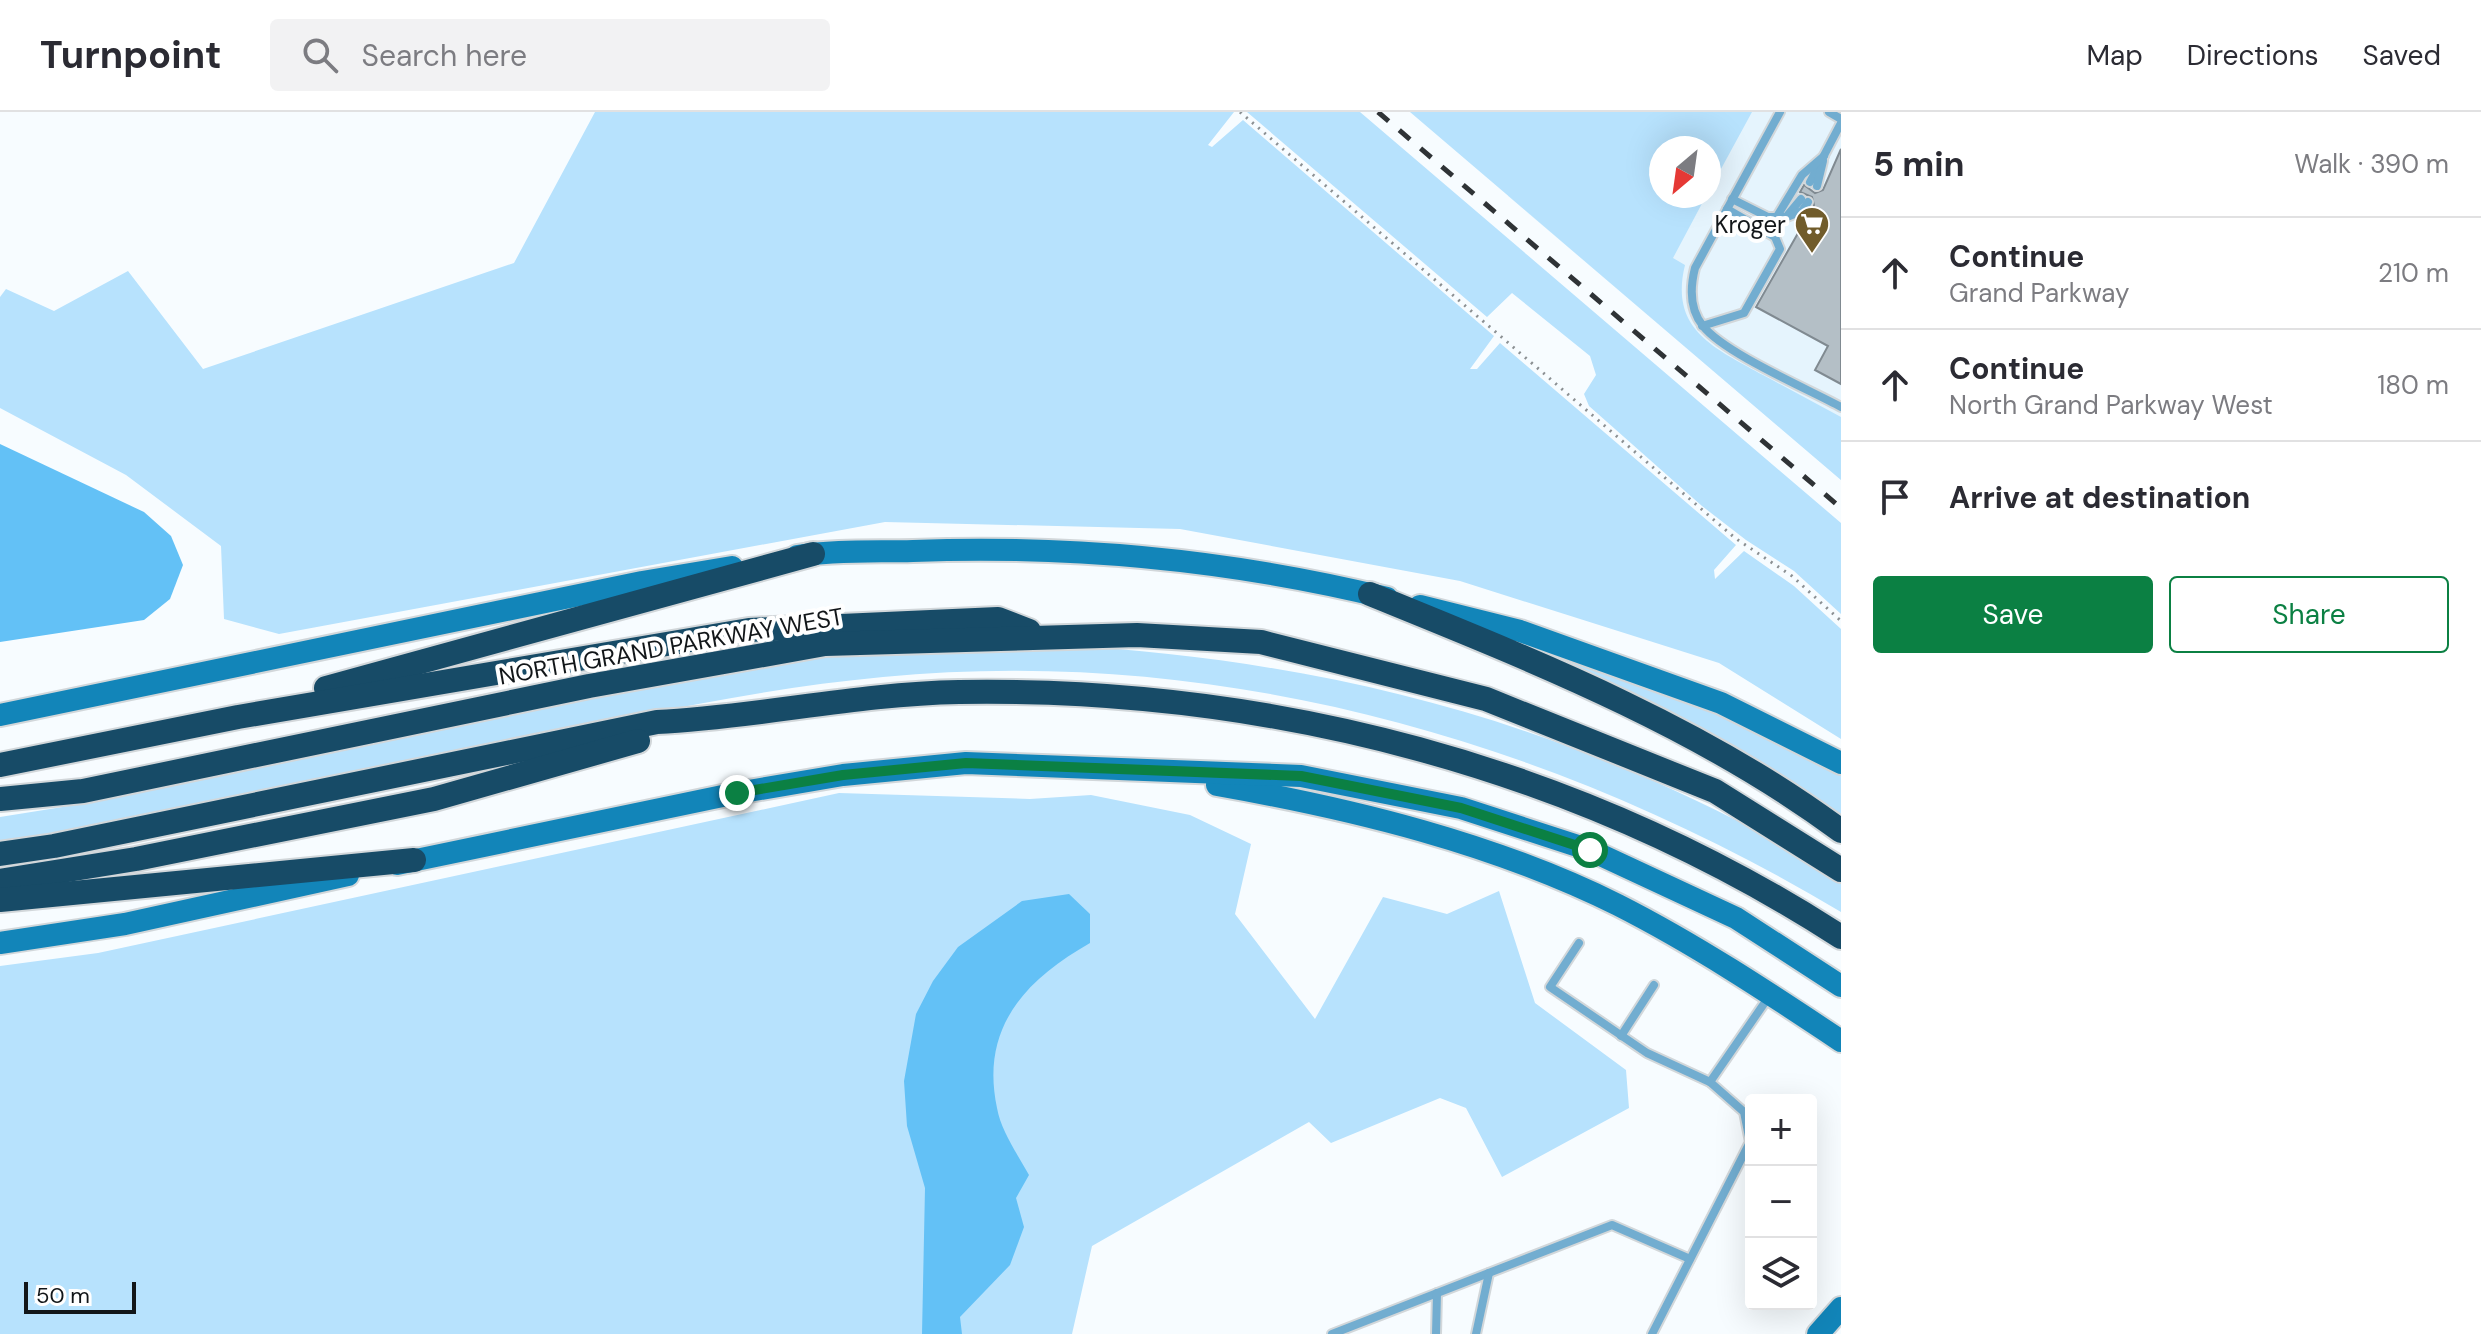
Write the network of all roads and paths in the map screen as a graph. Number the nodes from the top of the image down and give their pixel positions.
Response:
1 (1240, 112) edge
2 (1780, 112) edge
3 (1829, 112) edge
4 (1841, 121) edge
5 (1824, 156) junction
6 (1813, 184) dead end
7 (1732, 199) junction
8 (1805, 200) dead end
9 (1727, 209) junction
10 (1775, 218) junction
11 (1702, 326) junction
12 (1841, 407) edge
13 (813, 554) junction
14 (1370, 594) junction
15 (1841, 621) edge
16 (1039, 635) junction
17 (0, 715) edge
18 (238, 717) junction
19 (711, 719) junction
20 (1841, 763) edge
21 (0, 765) edge
22 (1133, 770) junction
23 (0, 799) edge
24 (1841, 831) edge
25 (0, 854) edge
26 (414, 860) junction
27 (1841, 870) edge
28 (0, 881) edge
29 (0, 900) edge
30 (1841, 937) edge
31 (0, 943) edge
32 (1579, 943) dead end
33 (1654, 985) dead end
34 (1841, 986) edge
35 (1770, 994) junction
36 (1621, 1036) junction
37 (1841, 1041) edge
38 (1710, 1082) junction
39 (1690, 1259) junction
40 (1489, 1273) junction
41 (1437, 1293) junction
42 (1841, 1308) edge
43 (1361, 1323) junction
44 (1332, 1334) edge
45 (1367, 1334) edge
46 (1436, 1334) edge
47 (1476, 1334) edge
48 (1652, 1334) edge
49 (1818, 1334) edge

1 - 15 path
2 - 7 lane
3 - 4 lane
4 - 5 lane
5 - 6 lane
5 - 10 lane
7 - 9 lane
7 - 10 lane
8 - 10 lane
9 - 11 lane
9 - 11 lane
11 - 12 lane
13 - 14 main road
13 - 17 main road
13 - 18 highway
14 - 20 main road
14 - 24 highway
16 - 18 highway
16 - 23 highway, NORTH GRAND PARKWAY WEST
16 - 27 highway, NORTH GRAND PARKWAY WEST
18 - 21 highway
19 - 25 highway
19 - 28 highway
19 - 30 highway
22 - 26 main road
22 - 34 main road
22 - 35 main road
26 - 29 highway
26 - 31 main road
32 - 36 lane
33 - 36 lane
35 - 37 main road
35 - 38 lane
36 - 38 lane
38 - 39 lane
39 - 40 lane
39 - 48 lane
40 - 41 lane
40 - 47 lane
41 - 43 lane
41 - 46 lane
42 - 49 main road
43 - 44 lane
43 - 45 lane

